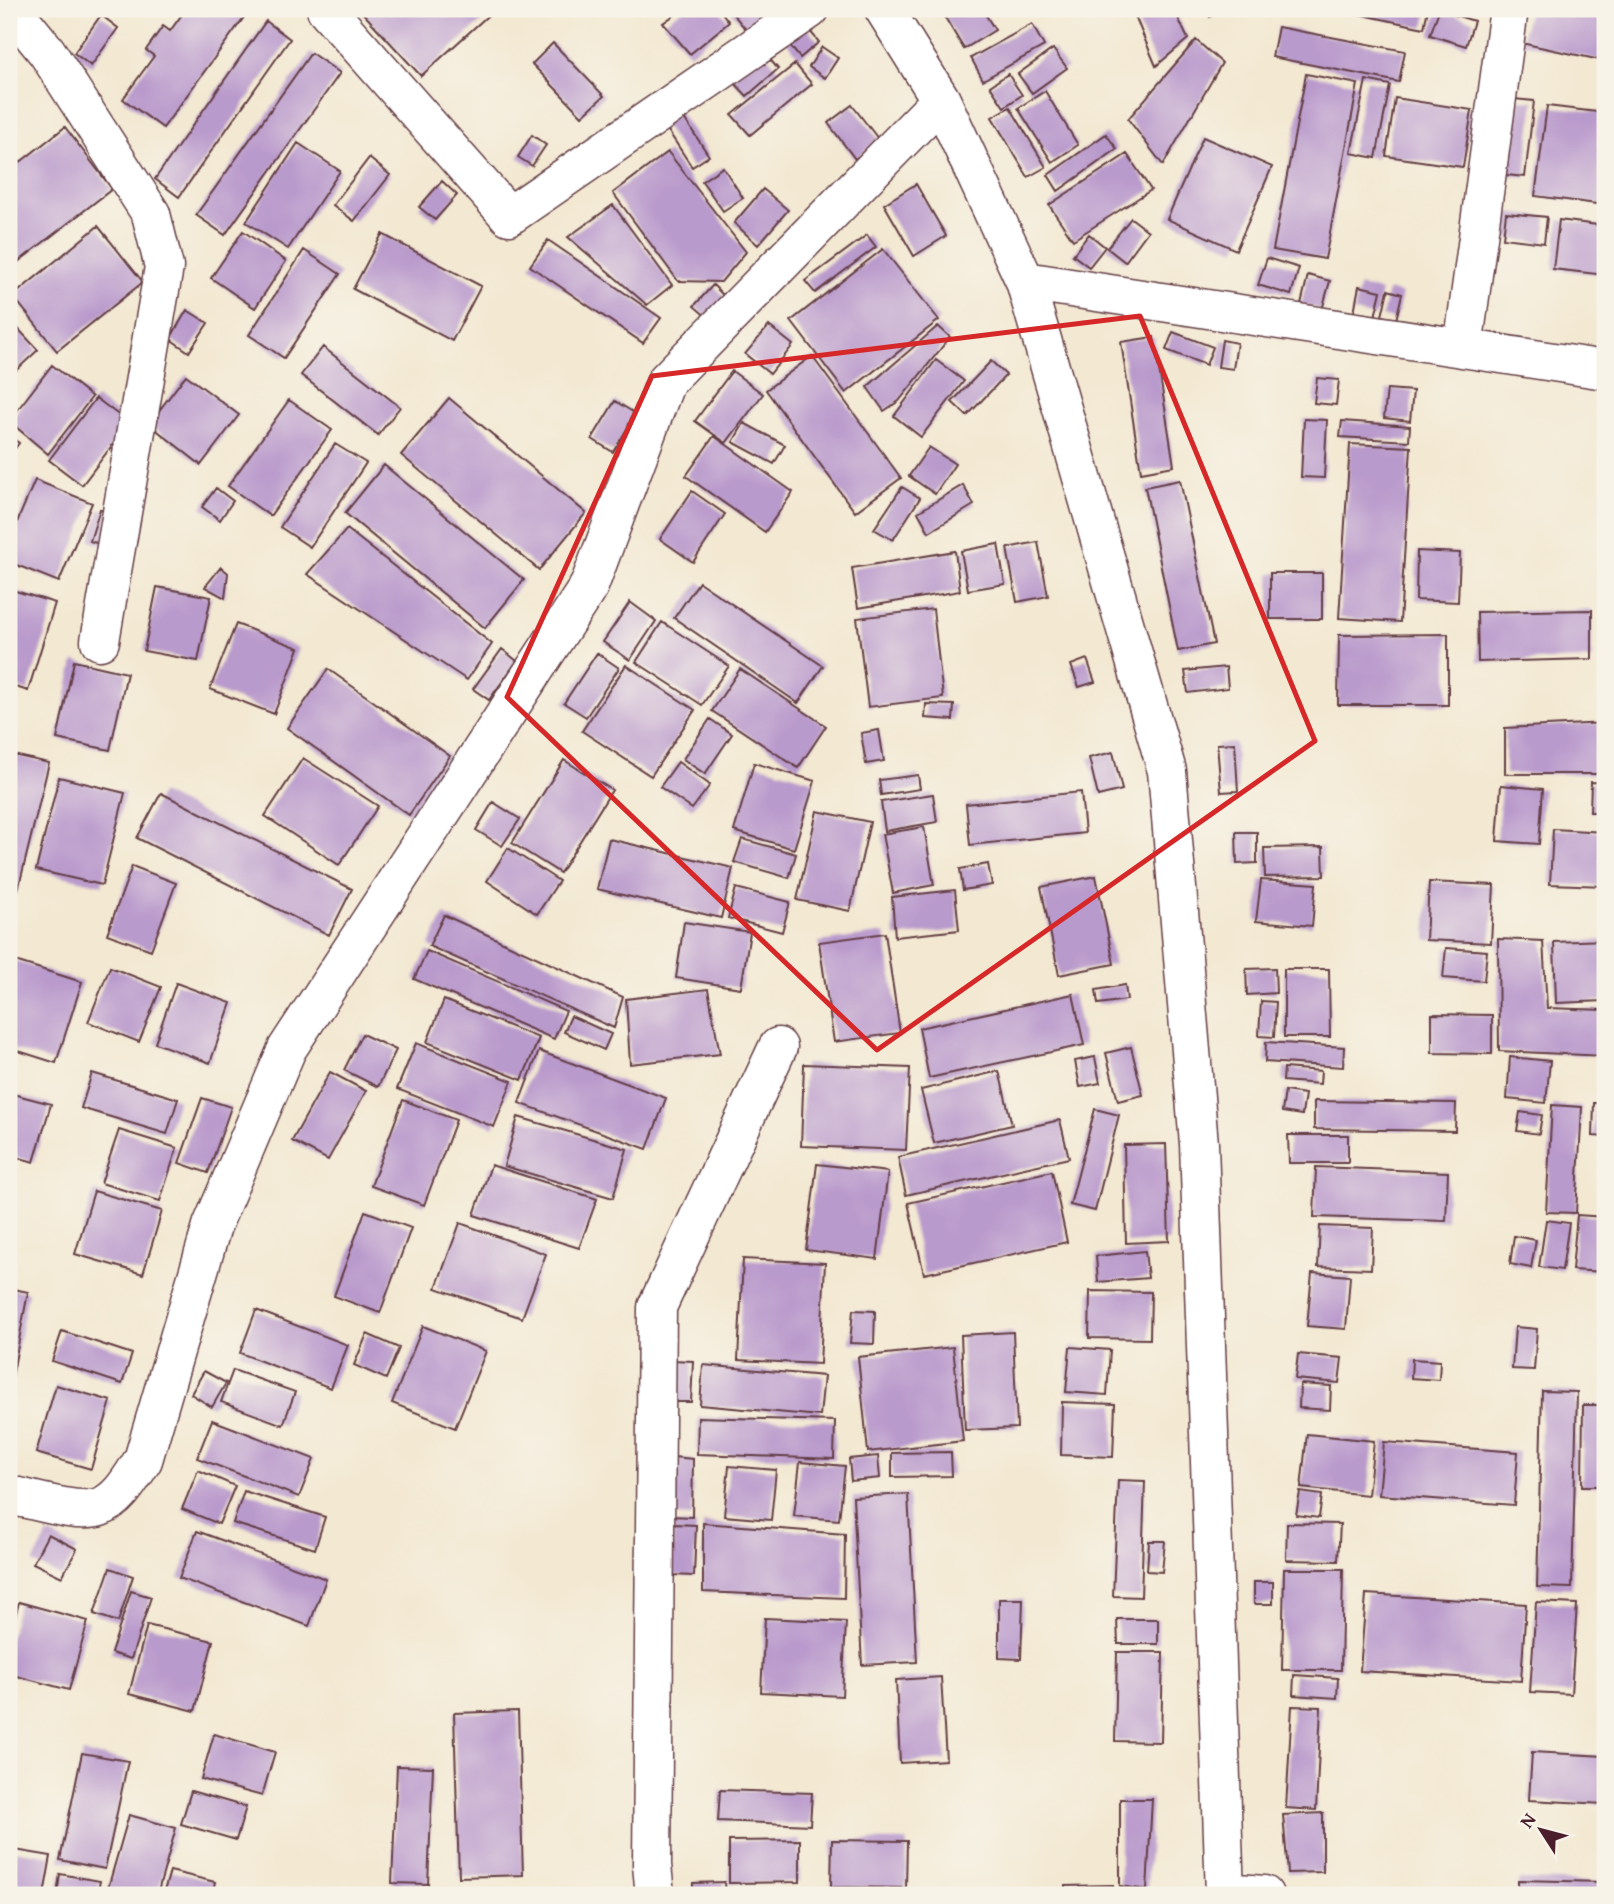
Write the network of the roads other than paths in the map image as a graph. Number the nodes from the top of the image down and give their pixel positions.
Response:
1 (12, 9) edge
2 (326, 9) edge
3 (810, 9) edge
4 (884, 9) edge
5 (1508, 9) edge
6 (941, 100) junction
7 (1025, 281) junction
8 (1463, 348) junction
9 (1605, 370) edge
10 (100, 641) dead end
11 (778, 1047) dead end
12 (9, 1495) edge
13 (1225, 1894) edge
14 (654, 1895) edge
15 (1264, 1895) edge

1 - 10 street
2 - 3 street
4 - 6 street
5 - 8 street
6 - 7 street
6 - 12 street
7 - 8 street
7 - 13 street
8 - 9 street
11 - 14 street
13 - 15 street

